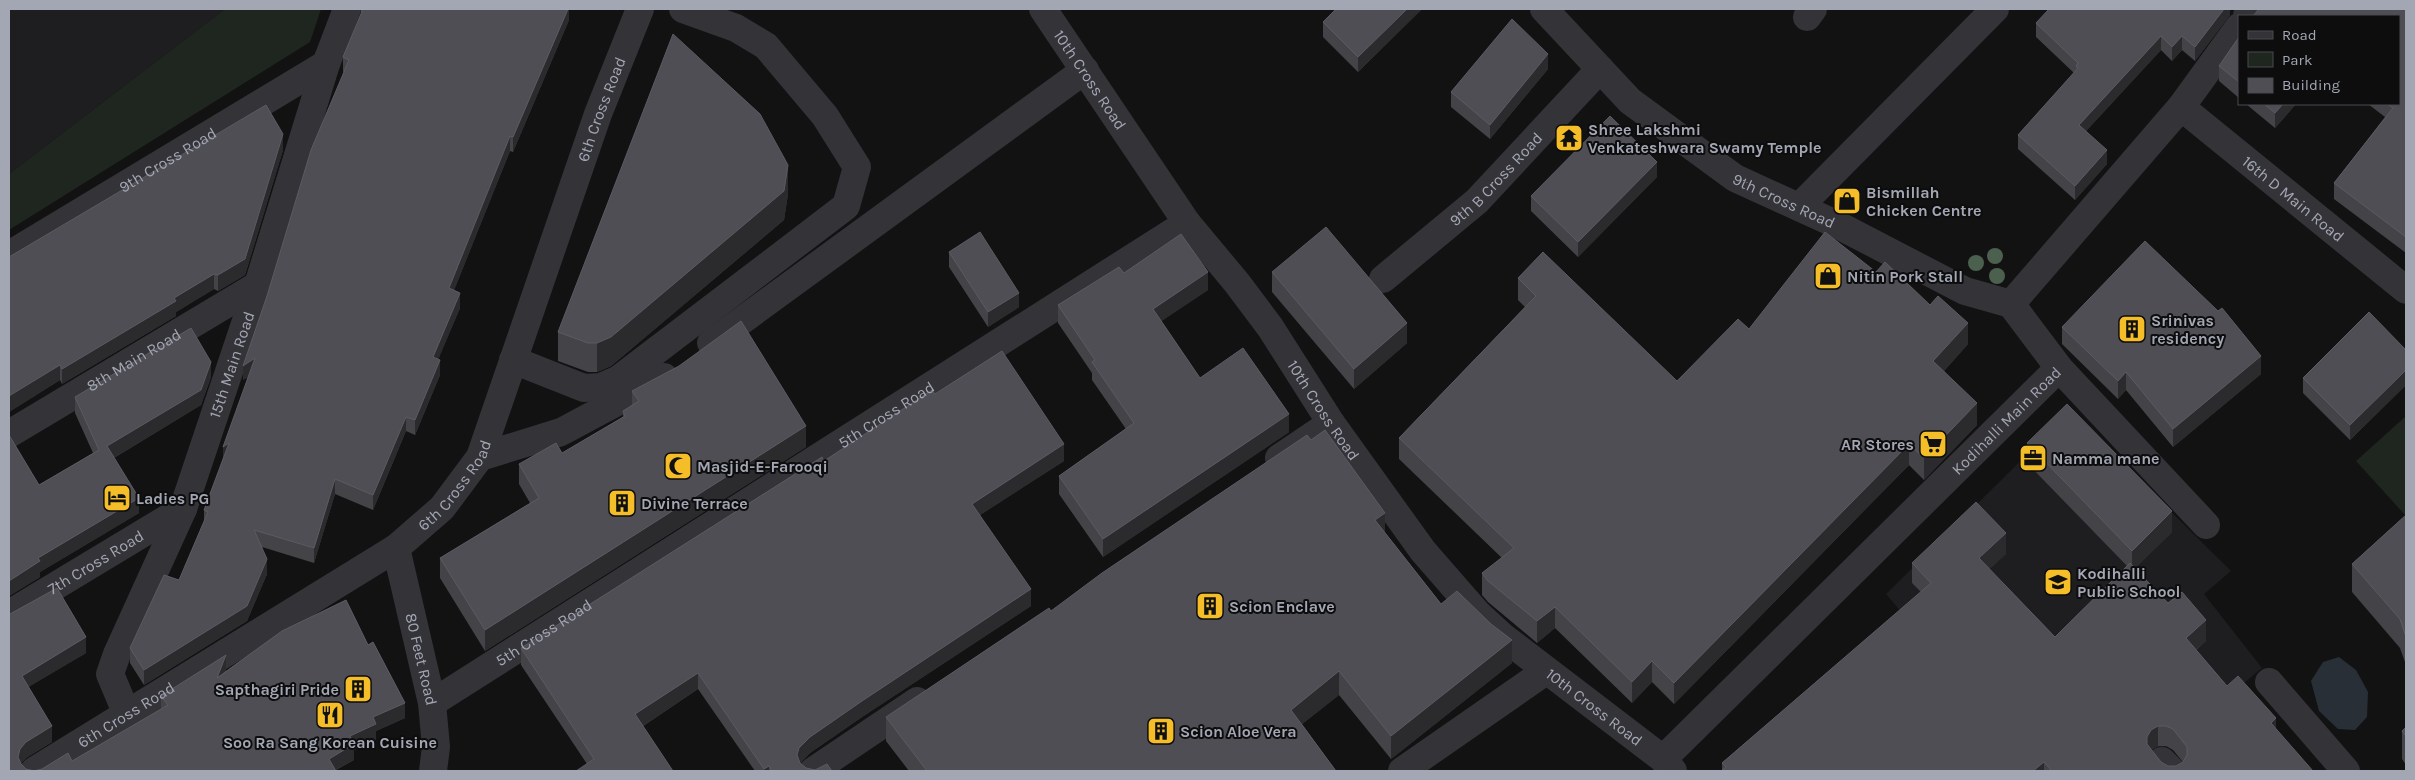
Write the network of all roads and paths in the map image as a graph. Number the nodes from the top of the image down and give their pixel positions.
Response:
1 (347, 9) edge
2 (640, 9) edge
3 (683, 9) edge
4 (1544, 9) edge
5 (1995, 9) edge
6 (1050, 11) edge
7 (2238, 28) edge
8 (326, 64) junction
9 (1600, 69) junction
10 (1085, 70) junction
11 (2181, 107) junction
12 (1798, 207) junction
13 (1187, 224) junction
14 (9, 255) edge
15 (1383, 279) dead end
16 (258, 285) junction
17 (2406, 290) edge
18 (2011, 304) junction
19 (513, 360) junction
20 (2059, 368) junction
21 (1331, 423) junction
22 (9, 434) edge
23 (480, 456) junction
24 (1257, 472) edge
25 (183, 509) junction
26 (2206, 525) dead end
27 (396, 548) junction
28 (9, 614) edge
29 (1546, 671) junction
30 (2269, 682) dead end
31 (937, 688) edge
32 (432, 703) junction
33 (126, 712) junction
34 (1668, 765) edge
35 (38, 770) edge
36 (433, 771) edge
37 (813, 771) edge
38 (1402, 771) edge
39 (2346, 771) edge

1 - 8 street, 15th Main Road
2 - 19 street, 6th Cross Road
3 - 19 street
4 - 9 street, 9th Cross Road
5 - 12 street
6 - 10 street, 10th Cross Road
7 - 11 street
8 - 14 street, 9th Cross Road
8 - 16 street, 15th Main Road
9 - 12 street, 9th Cross Road
9 - 15 street, 9th B Cross Road
10 - 13 street, 10th Cross Road
10 - 23 street
11 - 17 street, 16th D Main Road
11 - 18 street
12 - 18 street, 9th Cross Road
13 - 21 street, 10th Cross Road
13 - 32 street, 5th Cross Road
16 - 22 street, 8th Main Road
16 - 25 street, 15th Main Road
18 - 20 street, Kodihalli Main Road
19 - 23 street, 6th Cross Road
20 - 26 street
20 - 34 street, Kodihalli Main Road
21 - 24 street
21 - 29 street, 10th Cross Road
23 - 27 street, 6th Cross Road
25 - 28 street, 7th Cross Road
25 - 33 street, 15th Main Road
27 - 32 street, 80 Feet Road
27 - 33 street, 6th Cross Road
29 - 34 street, 10th Cross Road
29 - 38 street
30 - 39 street
31 - 37 street
32 - 36 street, 80 Feet Road
33 - 35 street, 6th Cross Road

